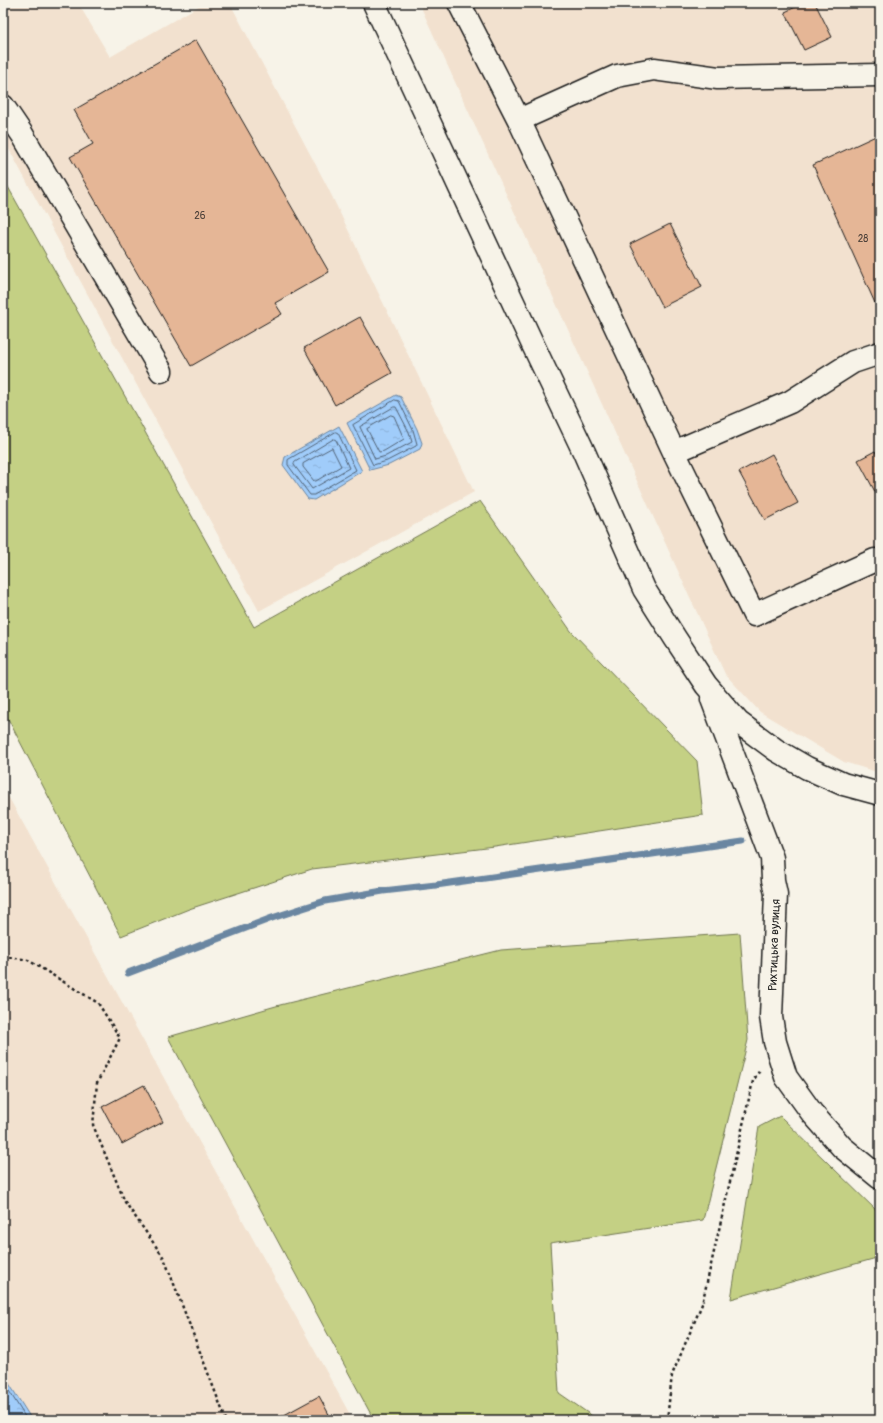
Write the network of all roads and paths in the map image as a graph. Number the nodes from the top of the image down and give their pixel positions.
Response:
1 (374, 3) edge
2 (459, 3) edge
3 (880, 75) edge
4 (3, 106) edge
5 (519, 120) junction
6 (880, 353) edge
7 (161, 371) dead end
8 (674, 452) junction
9 (875, 560) dead end
10 (706, 685) junction
11 (880, 794) edge
12 (3, 956) edge
13 (775, 1042) junction
14 (880, 1178) edge
15 (226, 1420) edge
16 (667, 1420) edge

1 - 10 street
2 - 5 street
3 - 5 street
4 - 7 street
5 - 8 street
6 - 8 street
8 - 9 street
10 - 11 street
10 - 13 street, Рихтицька вулиця
12 - 15 path
13 - 14 street, Рихтицька вулиця
13 - 16 path

